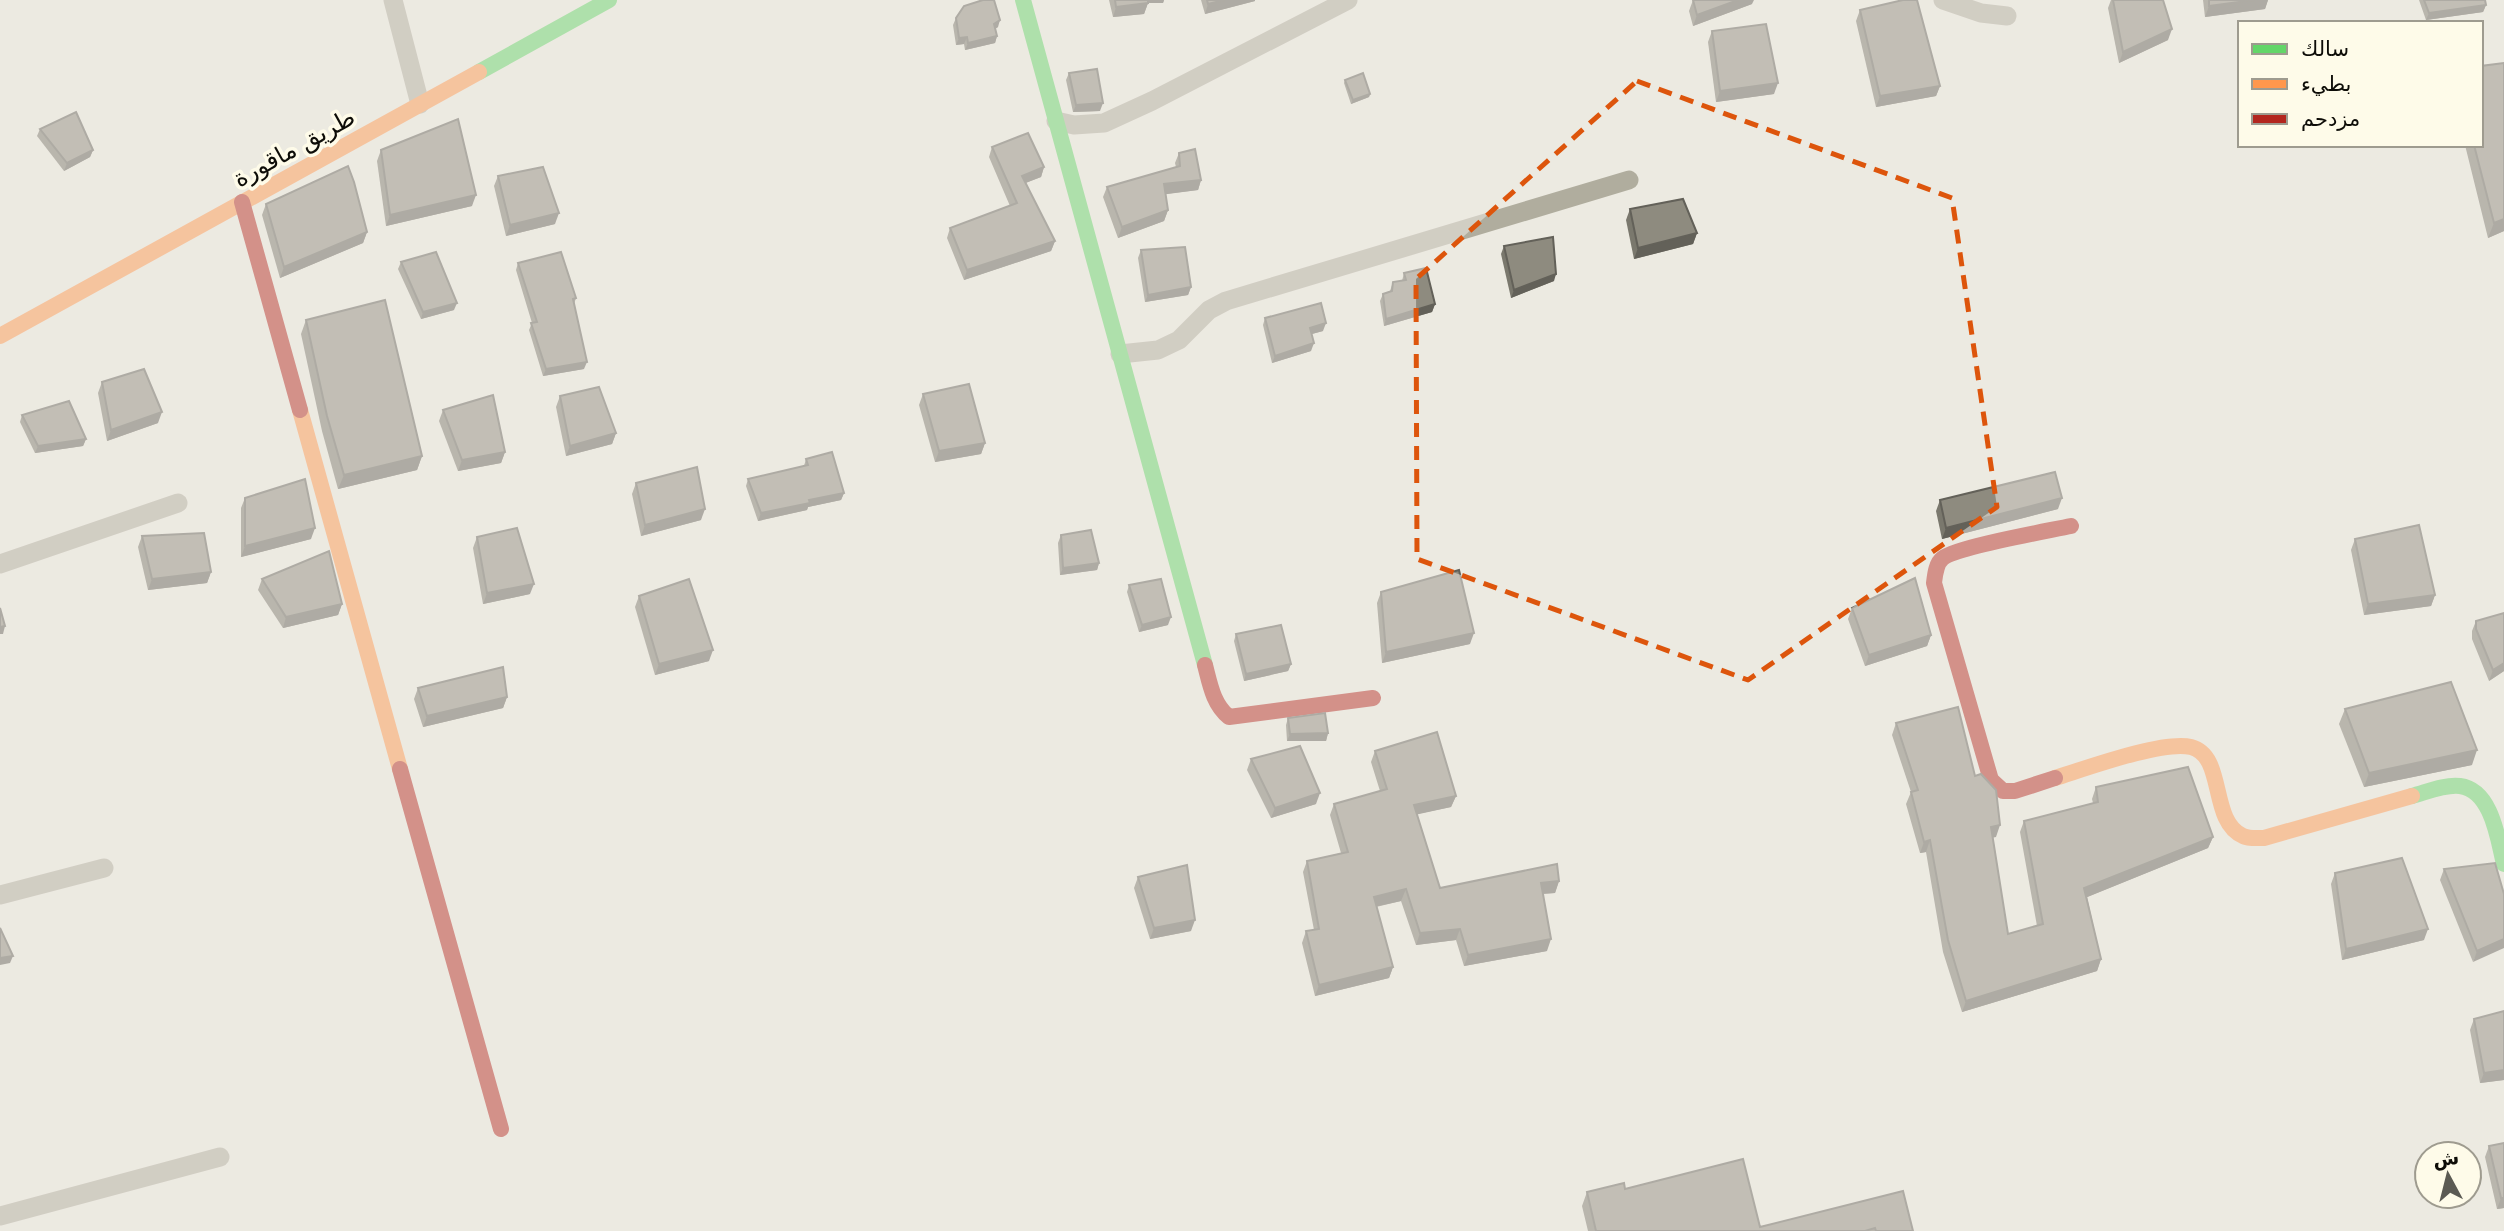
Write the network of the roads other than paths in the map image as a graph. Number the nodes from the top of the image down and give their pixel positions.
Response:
1 (393, 0) edge
2 (609, 0) edge
3 (1023, 0) edge
4 (1348, 0) edge
5 (1942, 0) edge
6 (2007, 16) dead end
7 (420, 104) junction
8 (1056, 121) junction
9 (1629, 180) dead end
10 (242, 202) junction
11 (0, 336) edge
12 (1120, 354) junction
13 (178, 503) dead end
14 (2071, 526) dead end
15 (0, 564) edge
16 (1373, 698) dead end
17 (2498, 815) edge
18 (2504, 864) edge
19 (104, 868) dead end
20 (0, 895) edge
21 (501, 1129) dead end
22 (220, 1157) dead end
23 (0, 1216) edge

1 - 7 street
2 - 7 street, طريق ماقورة
3 - 8 street
4 - 8 street
5 - 6 street
7 - 10 street, طريق ماقورة
8 - 12 street
9 - 12 street
10 - 11 street, طريق ماقورة
10 - 21 street
12 - 16 street
13 - 15 street
14 - 17 street
17 - 18 street
19 - 20 street
22 - 23 street

